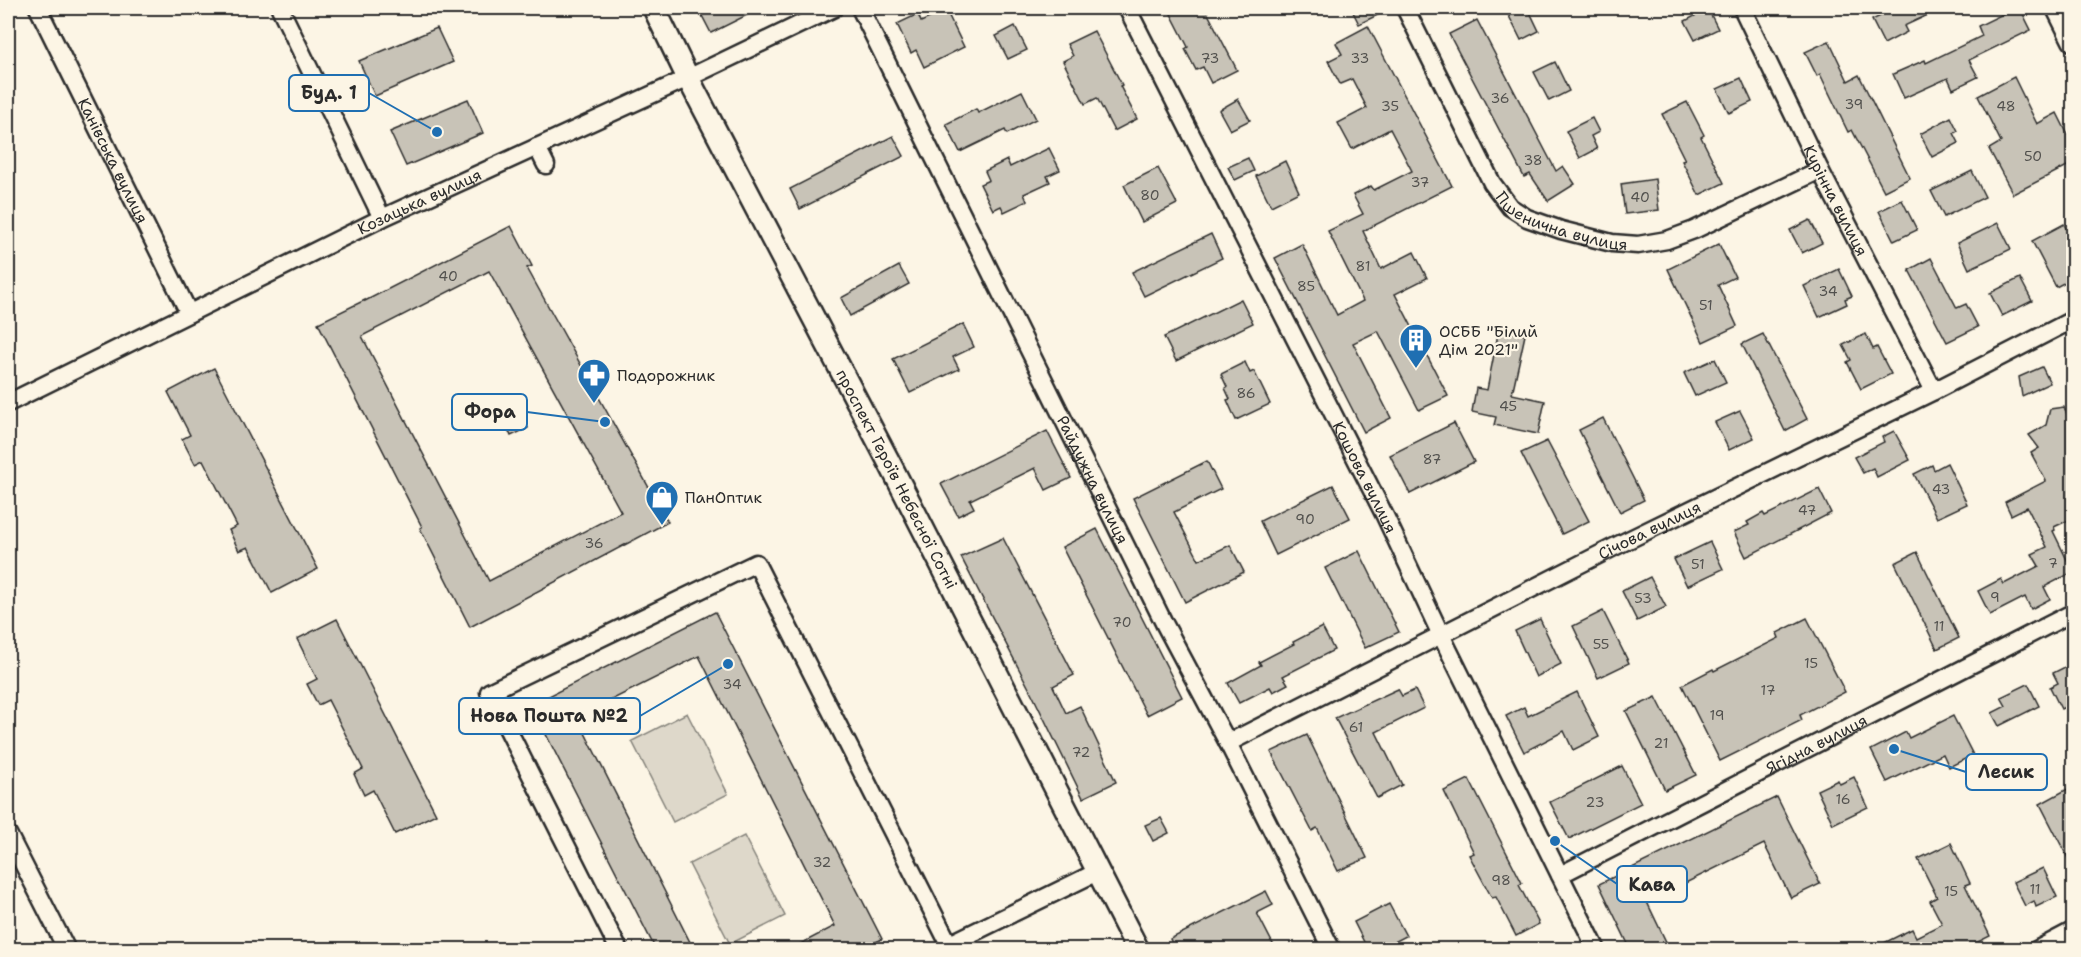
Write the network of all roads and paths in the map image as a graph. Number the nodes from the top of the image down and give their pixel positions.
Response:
1 (38, 8) edge
2 (280, 8) edge
3 (654, 8) edge
4 (834, 8) edge
5 (860, 8) edge
6 (1127, 8) edge
7 (1405, 8) edge
8 (1742, 8) edge
9 (2058, 8) edge
10 (2073, 40) edge
11 (688, 78) junction
12 (537, 147) junction
13 (546, 165) dead end
14 (1820, 170) junction
15 (382, 218) junction
16 (189, 313) junction
17 (2073, 318) edge
18 (1934, 391) junction
19 (8, 403) edge
20 (2073, 612) edge
21 (1441, 635) junction
22 (1228, 743) junction
23 (8, 834) edge
24 (1099, 871) junction
25 (1560, 875) junction
26 (2073, 930) edge
27 (951, 947) edge
28 (67, 950) edge
29 (619, 950) edge
30 (1138, 950) edge
31 (1332, 950) edge
32 (1597, 950) edge
33 (2036, 950) edge

1 - 16 street, Канівська вулиця
2 - 15 street
3 - 11 street, проспект Героїв Небесної Сотні
4 - 11 street, Козацька вулиця
5 - 22 street, Райдужна вулиця
6 - 21 street, Кошова вулиця
7 - 14 street, Пшенична вулиця
8 - 14 street, Курінна вулиця
9 - 10 main road
11 - 12 street, Козацька вулиця
11 - 24 street, проспект Героїв Небесної Сотні
12 - 13 street
12 - 15 street, Козацька вулиця
14 - 18 street, Курінна вулиця
15 - 16 street, Козацька вулиця
16 - 19 street, Козацька вулиця
17 - 18 street, Січова вулиця
18 - 21 street, Січова вулиця
20 - 25 street, Ягідна вулиця
21 - 22 street, Січова вулиця
21 - 25 street, Кошова вулиця
22 - 31 street, Райдужна вулиця
23 - 28 street
24 - 27 street
24 - 30 street, проспект Героїв Небесної Сотні
25 - 32 street, Кошова вулиця
26 - 33 street
27 - 29 street

